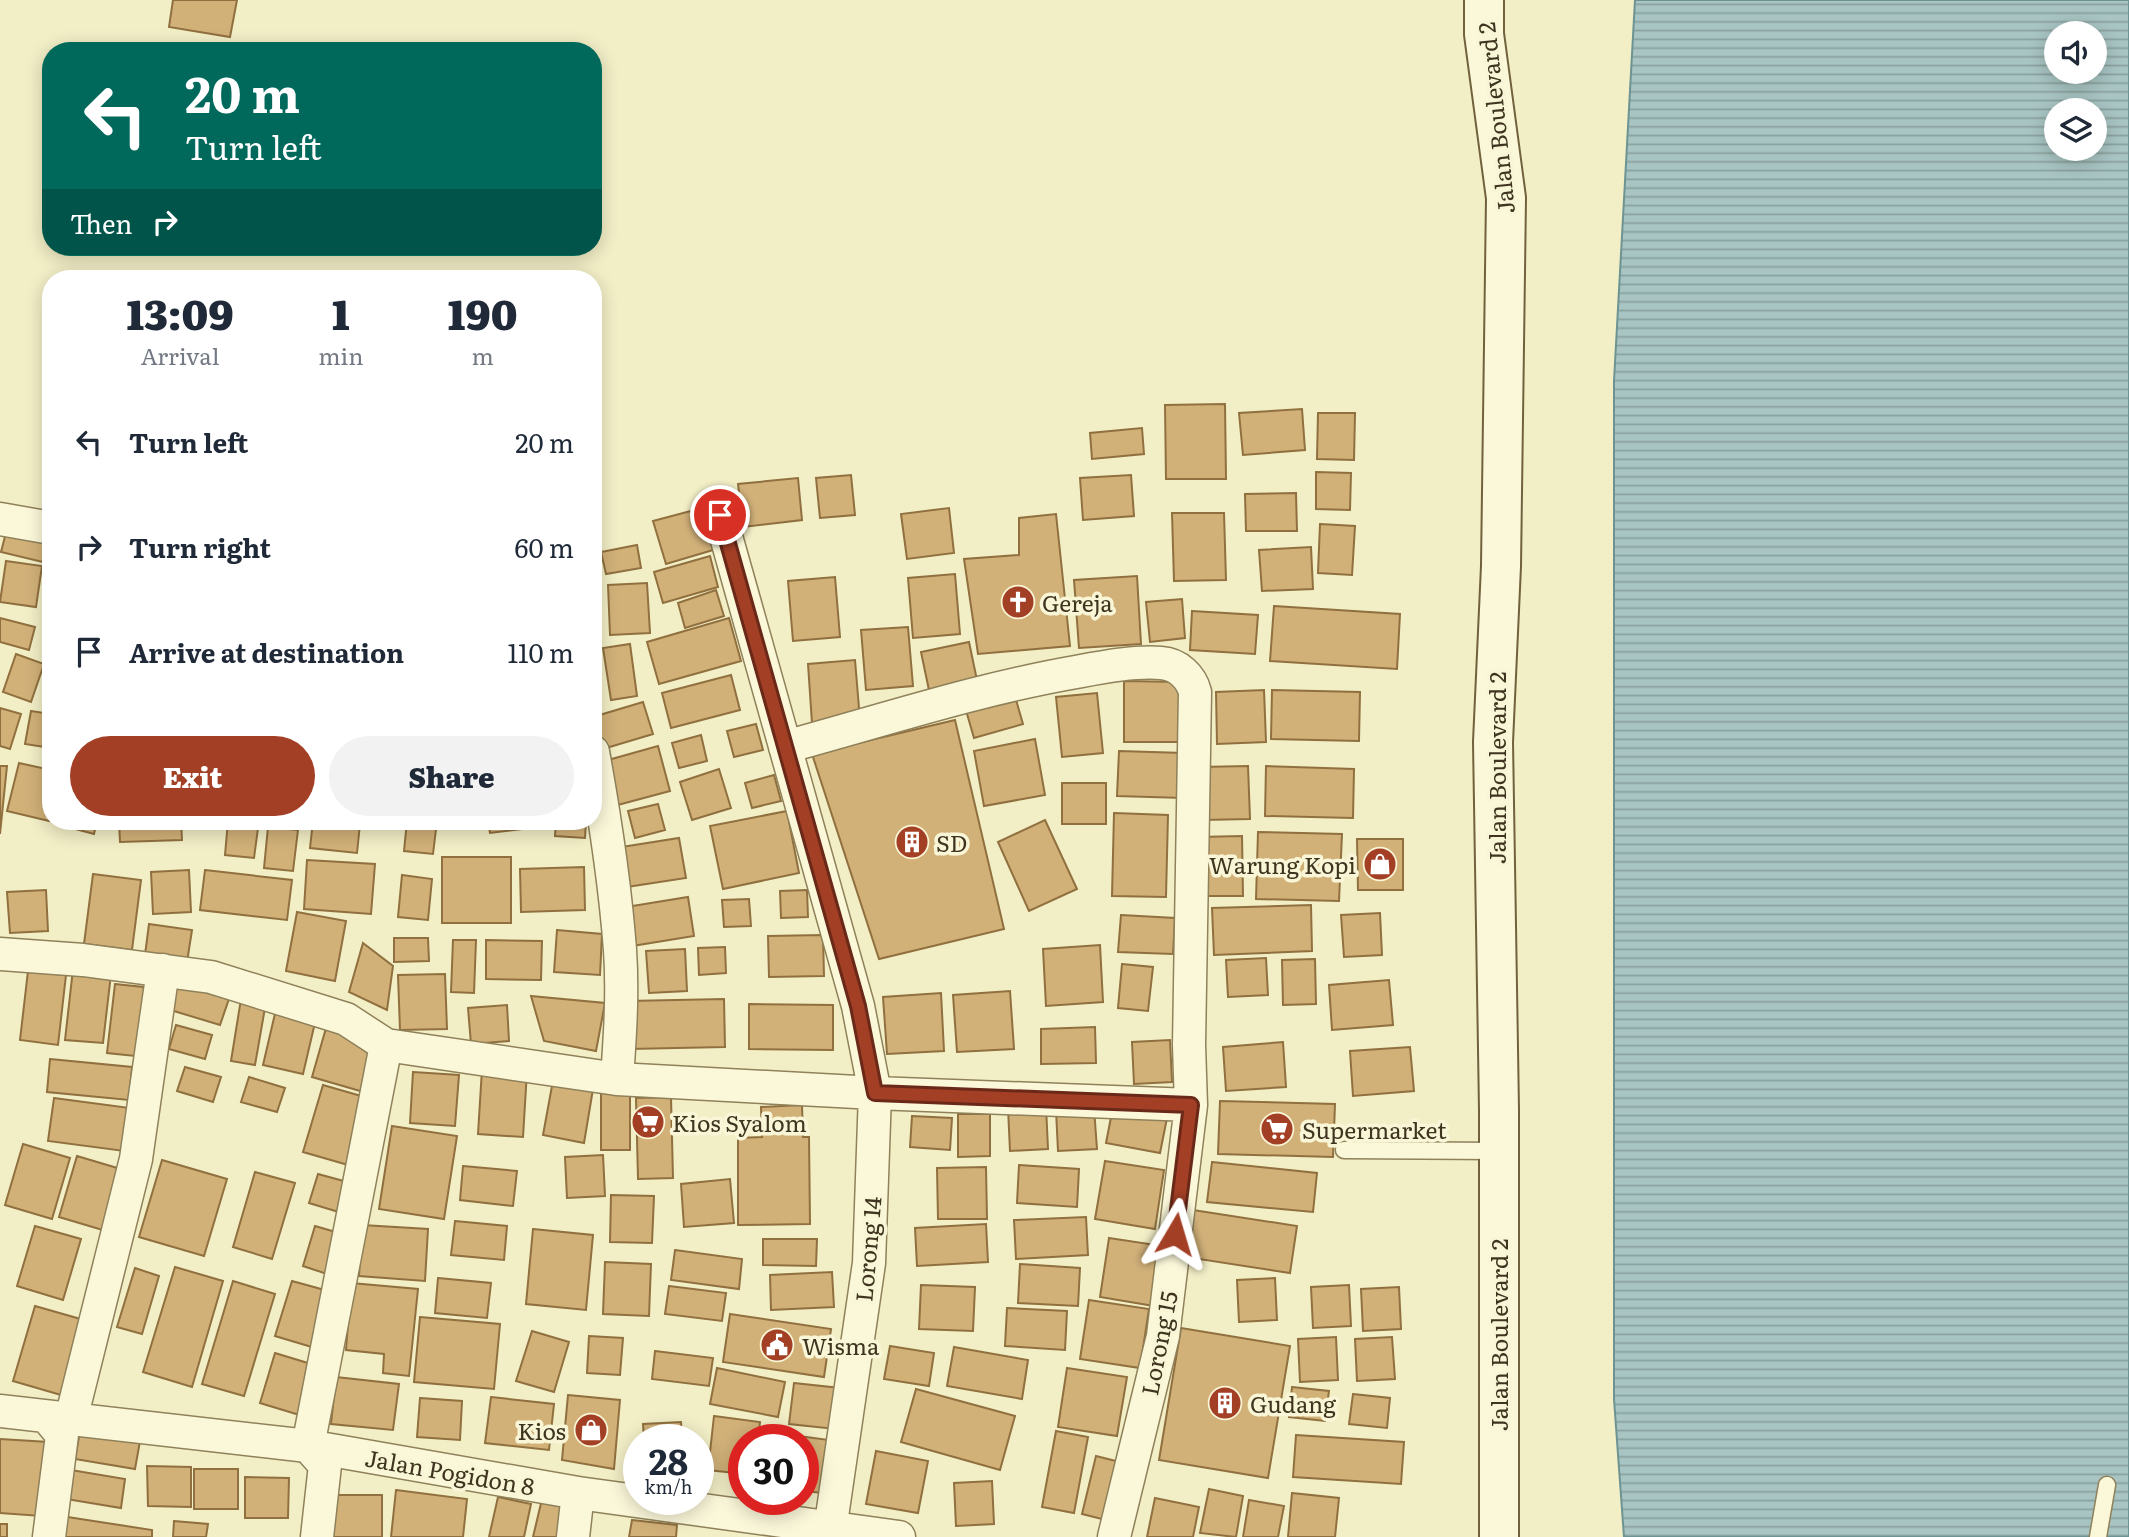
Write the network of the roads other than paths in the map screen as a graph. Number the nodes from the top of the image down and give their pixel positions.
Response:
1 (1484, 0) edge
2 (720, 515) dead end
3 (0, 519) edge
4 (42, 526) edge
5 (785, 747) junction
6 (602, 803) edge
7 (0, 954) edge
8 (163, 970) junction
9 (386, 1045) junction
10 (617, 1079) junction
11 (875, 1093) junction
12 (1191, 1105) junction
13 (1344, 1150) dead end
14 (1499, 1151) junction
15 (0, 1411) edge
16 (59, 1418) junction
17 (309, 1446) junction
18 (2107, 1485) dead end
19 (578, 1493) junction
20 (829, 1532) edge
21 (49, 1537) edge
22 (317, 1537) edge
23 (573, 1537) edge
24 (899, 1537) edge
25 (1114, 1537) edge
26 (1499, 1537) edge
27 (2098, 1537) edge

1 - 14 main road, Jalan Boulevard 2
2 - 5 street, Lorong 14
3 - 4 street
5 - 11 street, Lorong 14
5 - 12 street, Lorong 15
6 - 10 street
7 - 8 street
8 - 9 street
8 - 16 street
9 - 10 street
9 - 17 street
10 - 11 street
11 - 12 street
11 - 20 street, Lorong 14
12 - 25 street, Lorong 15
13 - 14 lane
14 - 26 main road, Jalan Boulevard 2
15 - 16 street, Jalan Pogidon 8
16 - 17 street, Jalan Pogidon 8
16 - 21 street
17 - 19 street, Jalan Pogidon 8
17 - 22 street
18 - 27 lane
19 - 20 street, Jalan Pogidon 8
19 - 23 street
20 - 24 street, Jalan Pogidon 8

